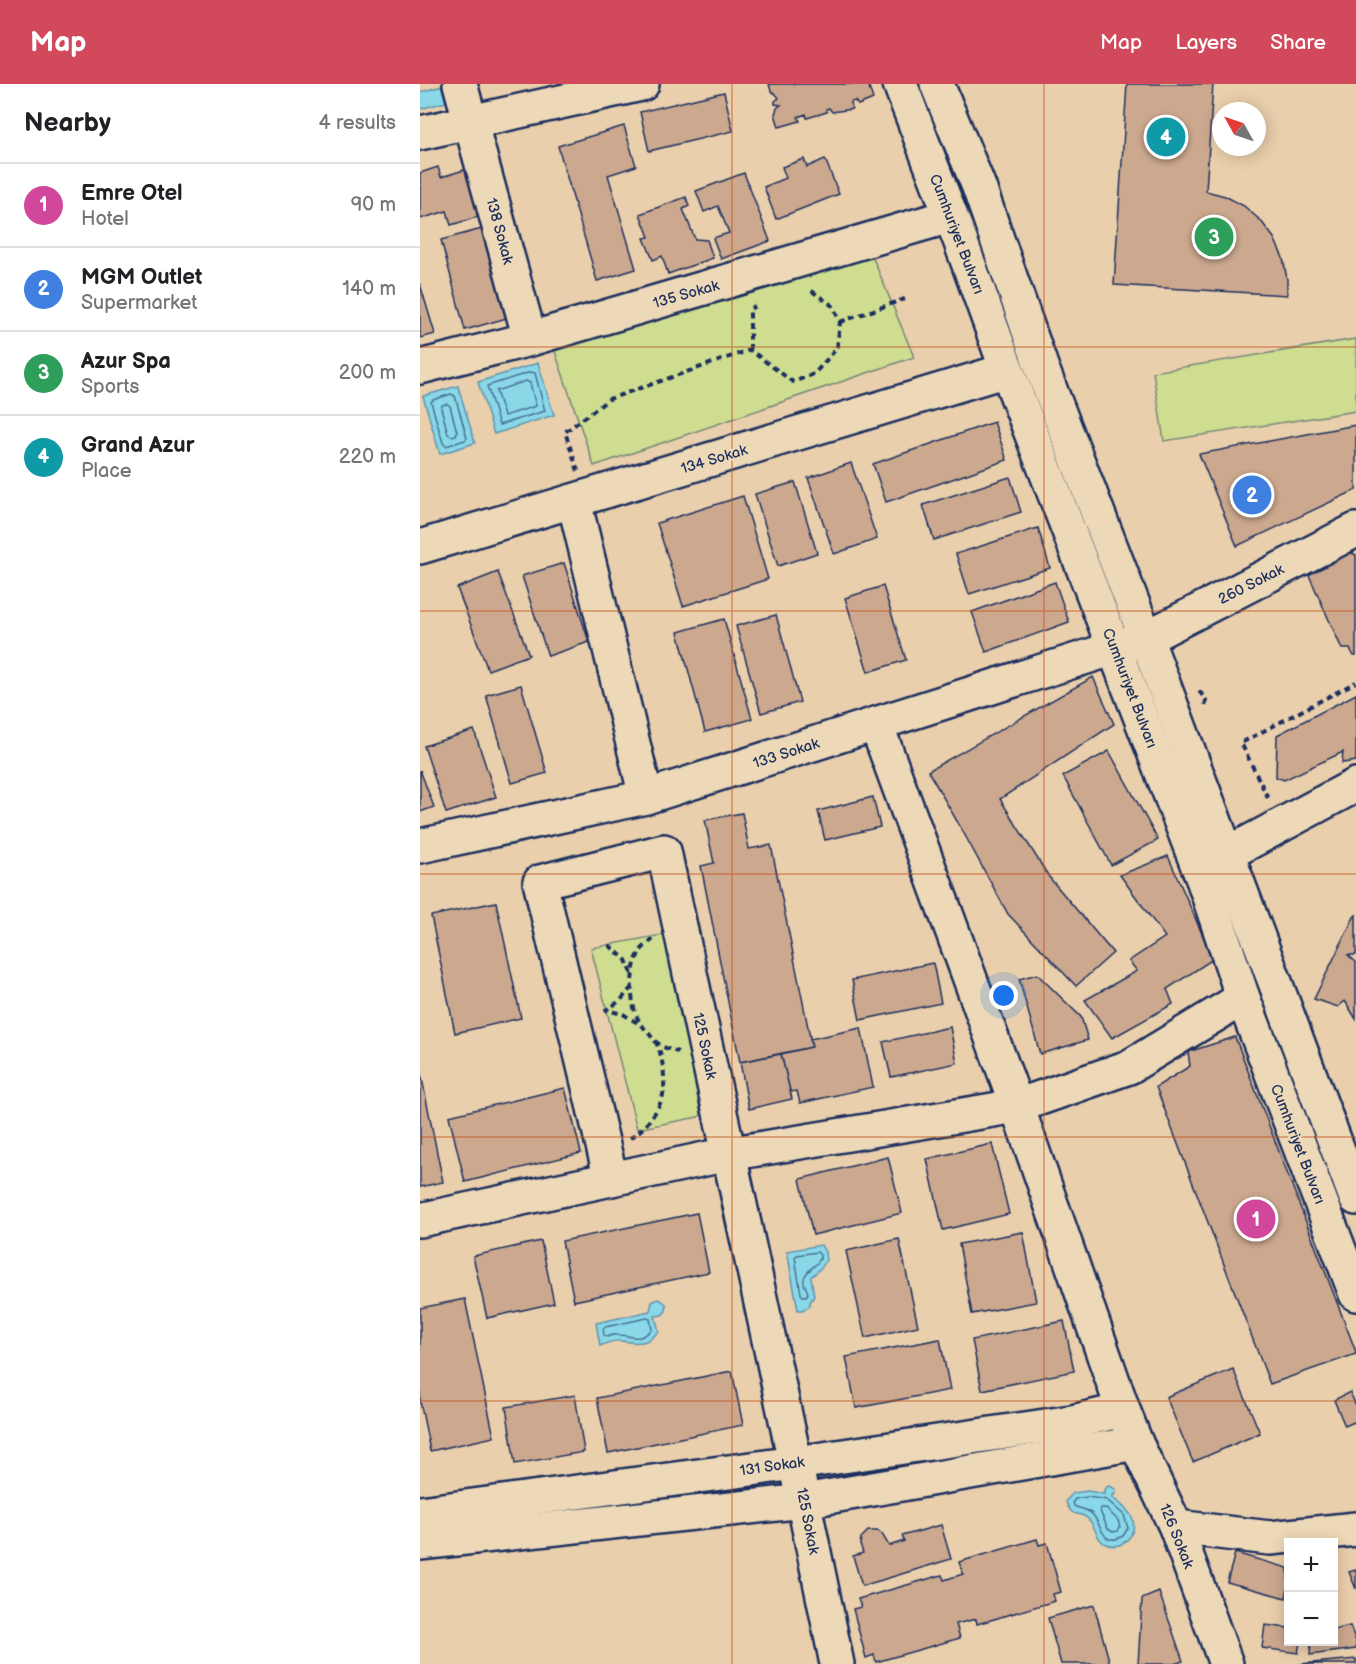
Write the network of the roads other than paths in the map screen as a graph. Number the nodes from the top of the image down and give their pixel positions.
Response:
1 (460, 84) edge
2 (642, 84) edge
3 (900, 84) edge
4 (937, 84) edge
5 (471, 123) junction
6 (420, 133) edge
7 (950, 216) junction
8 (530, 339) junction
9 (420, 367) edge
10 (1007, 370) junction
11 (581, 499) junction
12 (1356, 530) edge
13 (420, 547) edge
14 (1146, 638) junction
15 (1115, 648) junction
16 (876, 724) junction
17 (1356, 785) edge
18 (646, 797) junction
19 (420, 846) edge
20 (1227, 854) junction
21 (1243, 998) junction
22 (1017, 1106) junction
23 (728, 1154) junction
24 (611, 1179) junction
25 (1356, 1198) edge
26 (420, 1220) edge
27 (1356, 1294) edge
28 (1123, 1410) junction
29 (1136, 1443) junction
30 (796, 1463) junction
31 (804, 1501) junction
32 (420, 1513) edge
33 (1176, 1527) junction
34 (1356, 1528) edge
35 (420, 1543) edge
36 (837, 1664) edge
37 (1226, 1664) edge

1 - 5 street, 138 Sokak
2 - 5 street
3 - 7 street, Cumhuriyet Bulvarı
4 - 14 street
5 - 6 street
5 - 8 street, 138 Sokak
7 - 8 street, 135 Sokak
7 - 10 street, Cumhuriyet Bulvarı
8 - 9 street, 135 Sokak
10 - 11 street, 134 Sokak
10 - 15 street, Cumhuriyet Bulvarı
11 - 13 street, 134 Sokak
11 - 18 street
12 - 14 street, 260 Sokak
14 - 15 street, 133 Sokak
14 - 20 street
15 - 16 street, 133 Sokak
15 - 21 street, Cumhuriyet Bulvarı
16 - 18 street, 133 Sokak
16 - 22 street, 126 Sokak
17 - 20 street
18 - 19 street, 133 Sokak
20 - 25 street
21 - 22 street
21 - 27 street, Cumhuriyet Bulvarı
22 - 23 street
22 - 28 street, 126 Sokak
23 - 24 street
23 - 24 street, 125 Sokak
23 - 30 street, 125 Sokak
24 - 26 street
28 - 29 street, 126 Sokak
28 - 30 street, 131 Sokak
29 - 31 street
29 - 33 street, 126 Sokak
30 - 31 street, 125 Sokak
30 - 32 street, 131 Sokak
31 - 35 street
31 - 36 street, 125 Sokak
33 - 34 street
33 - 37 street, 126 Sokak

